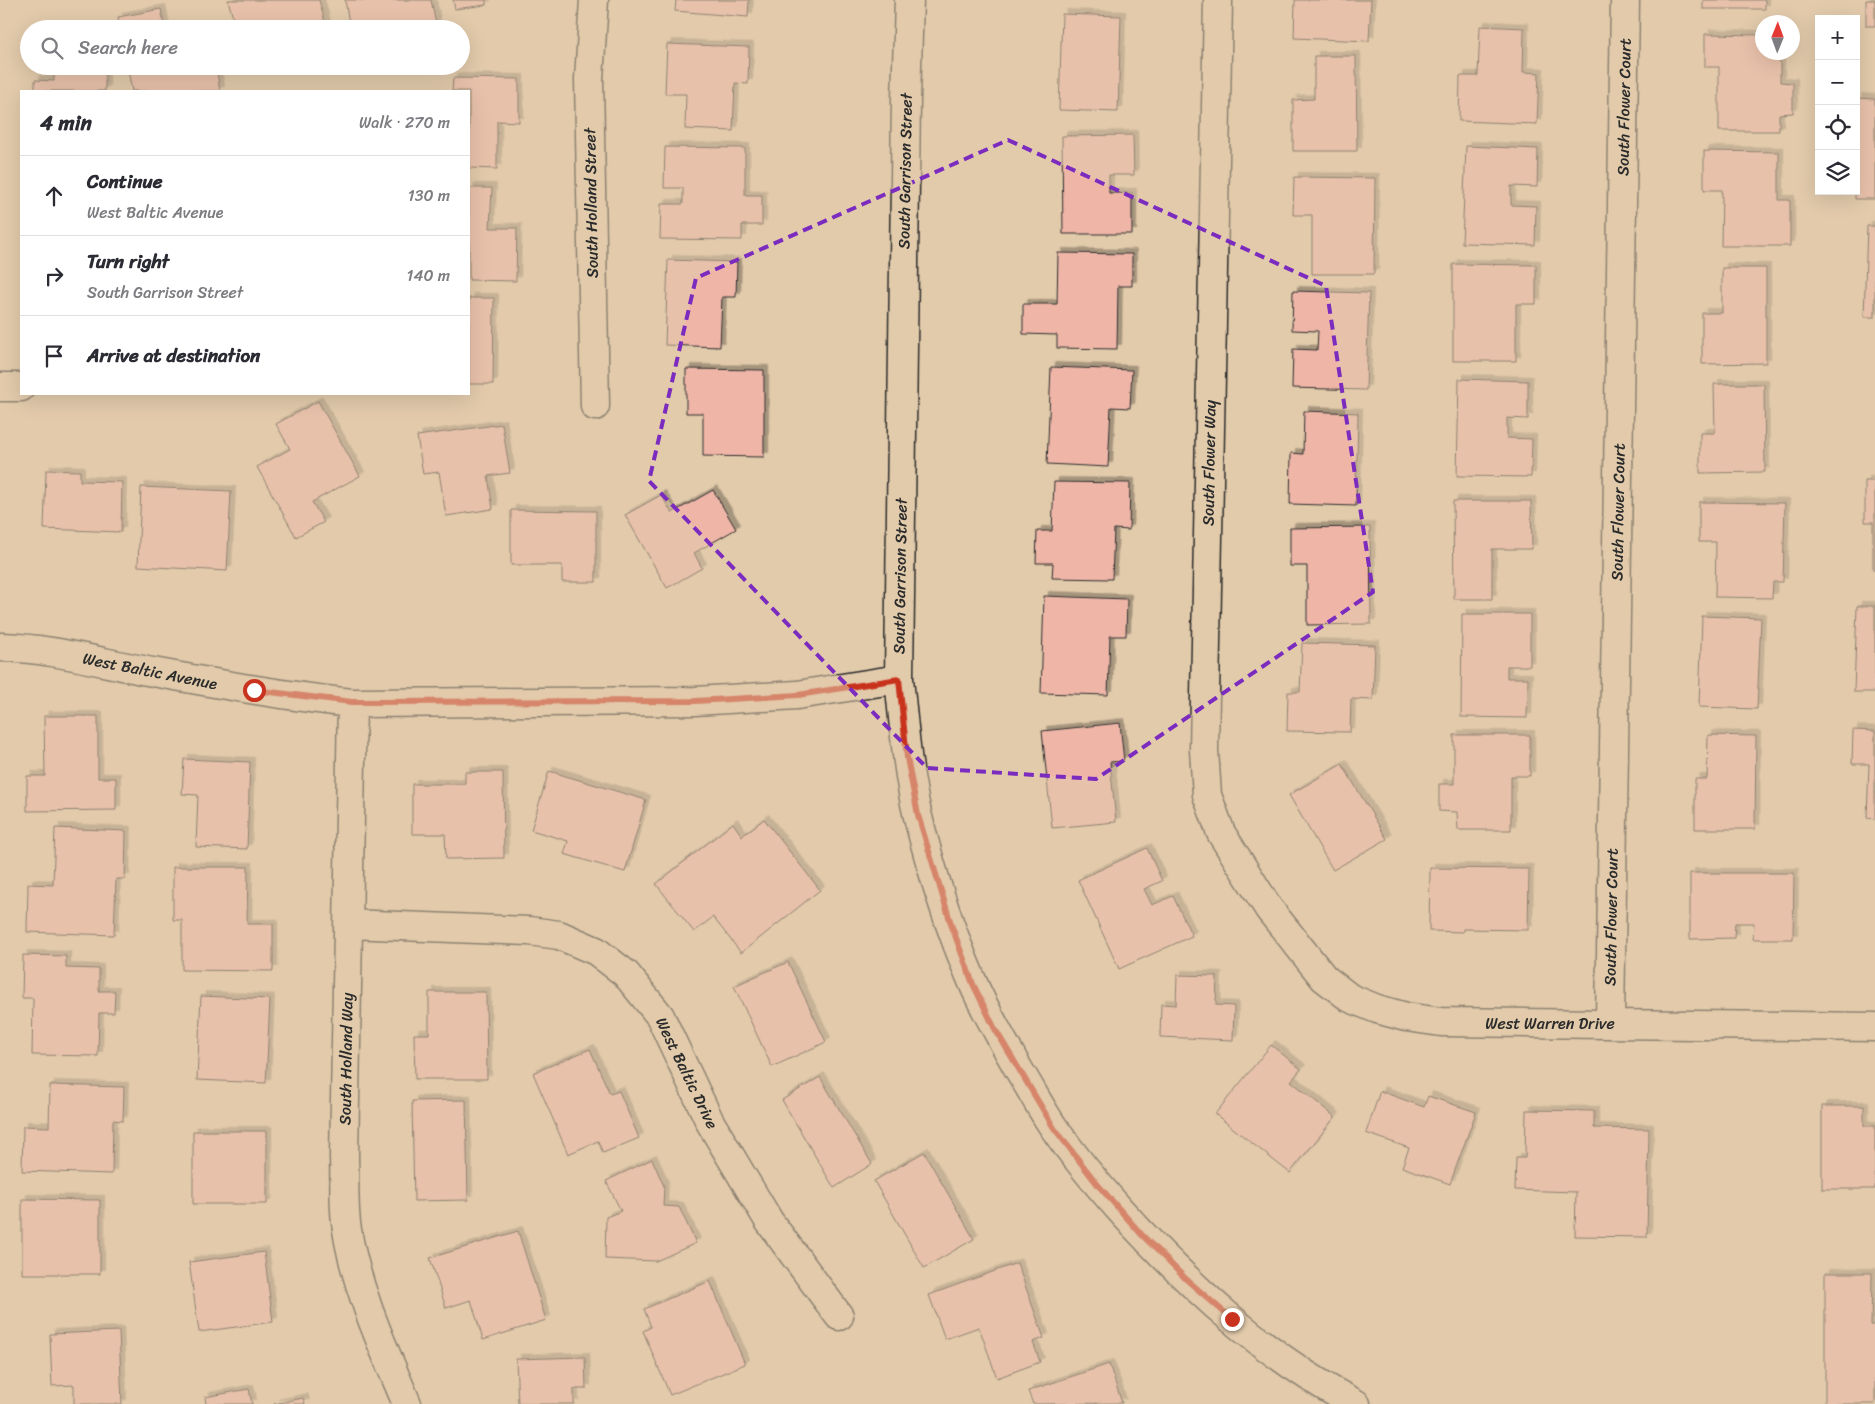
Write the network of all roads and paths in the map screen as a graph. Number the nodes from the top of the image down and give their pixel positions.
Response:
1 (594, 0) edge
2 (909, 0) edge
3 (1218, 0) edge
4 (1625, 0) edge
5 (0, 387) edge
6 (20, 387) edge
7 (595, 406) dead end
8 (0, 648) edge
9 (899, 679) junction
10 (352, 702) junction
11 (1269, 908) joint
12 (348, 924) junction
13 (1610, 1023) junction
14 (1875, 1026) edge
15 (839, 1316) dead end
16 (407, 1404) edge
17 (1356, 1404) edge

1 - 7 street, South Holland Street
2 - 9 street, South Garrison Street
3 - 11 street, South Flower Way
4 - 13 street, South Flower Court
5 - 6 street
8 - 10 street, West Baltic Avenue
9 - 10 street, West Baltic Avenue
9 - 17 street, South Garrison Street
10 - 12 street, South Holland Way
11 - 13 street, West Warren Drive
12 - 15 street, West Baltic Drive
12 - 16 street, South Holland Way
13 - 14 street, West Warren Drive

